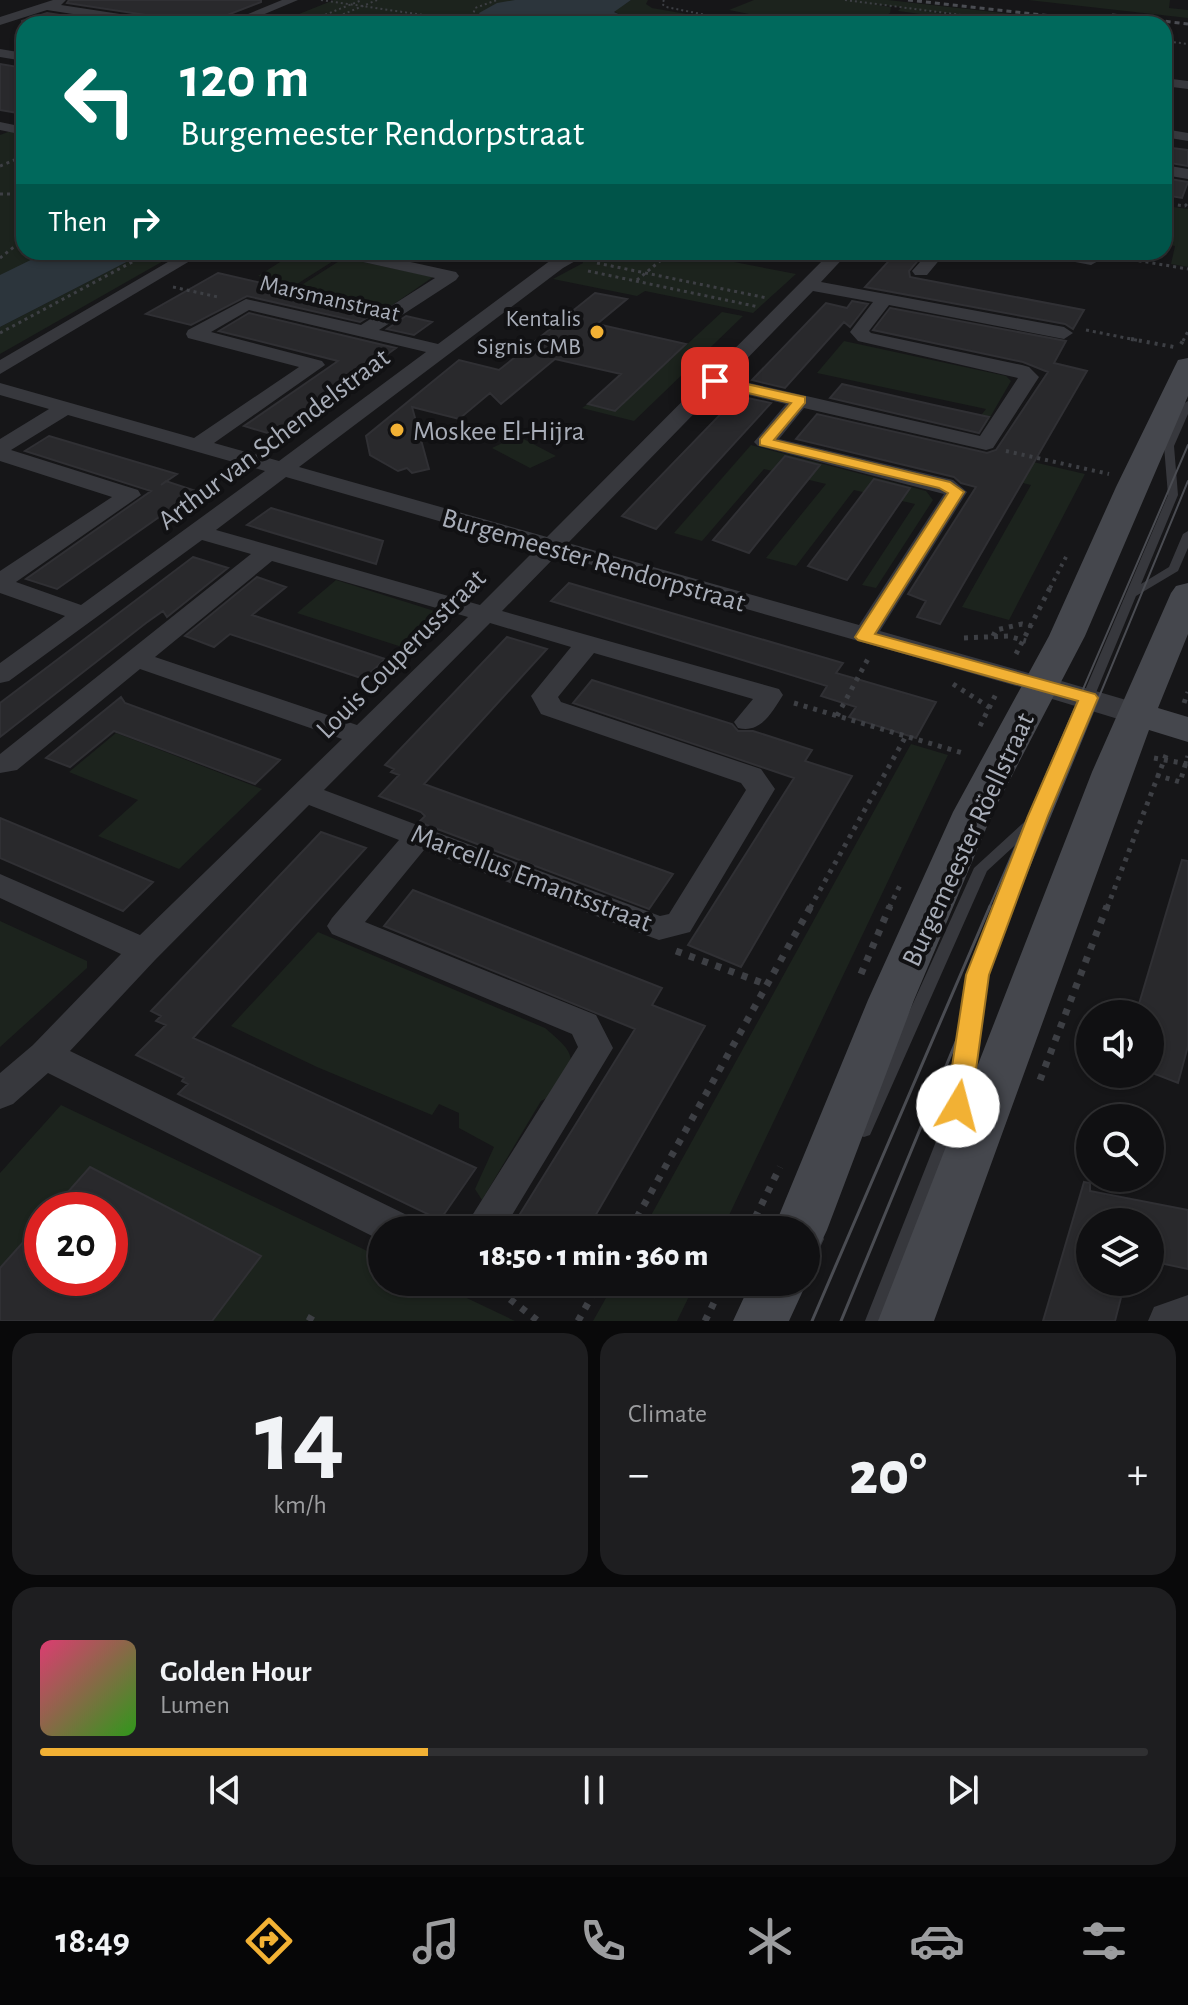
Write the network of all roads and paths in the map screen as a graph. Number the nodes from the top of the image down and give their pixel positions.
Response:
1 (292, 0) edge
2 (321, 0) edge
3 (362, 0) edge
4 (377, 0) edge
5 (497, 0) edge
6 (664, 0) edge
7 (845, 0) edge
8 (63, 1) edge
9 (351, 4) junction
10 (46, 6) junction
11 (362, 6) junction
12 (109, 16) edge
13 (251, 16) edge
14 (322, 16) edge
15 (339, 16) edge
16 (425, 16) edge
17 (472, 16) edge
18 (712, 16) edge
19 (970, 16) edge
20 (0, 21) edge
21 (16, 245) edge
22 (0, 258) edge
23 (136, 260) edge
24 (183, 260) edge
25 (378, 260) edge
26 (568, 260) edge
27 (577, 260) edge
28 (581, 260) edge
29 (661, 260) edge
30 (833, 260) edge
31 (931, 260) edge
32 (1137, 260) edge
33 (1188, 269) edge
34 (921, 271) dead end
35 (646, 273) junction
36 (146, 281) junction
37 (636, 281) junction
38 (795, 300) junction
39 (884, 300) junction
40 (246, 304) junction
41 (363, 332) junction
42 (0, 333) edge
43 (1064, 333) joint
44 (441, 350) junction
45 (1184, 357) edge
46 (0, 368) edge
47 (715, 381) junction
48 (0, 389) edge
49 (800, 400) junction
50 (1188, 404) edge
51 (65, 408) junction
52 (986, 444) junction
53 (197, 445) junction
54 (0, 448) edge
55 (0, 454) edge
56 (281, 469) junction
57 (1111, 475) dead end
58 (198, 532) junction
59 (1188, 534) edge
60 (551, 546) junction
61 (266, 554) junction
62 (0, 583) edge
63 (1188, 593) edge
64 (1132, 594) junction
65 (486, 613) junction
66 (83, 614) junction
67 (1030, 626) dead end
68 (993, 636) dead end
69 (872, 639) junction
70 (589, 642) junction
71 (136, 659) junction
72 (0, 675) edge
73 (1041, 685) junction
74 (770, 695) junction
75 (1089, 698) junction
76 (1138, 714) junction
77 (837, 716) junction
78 (748, 722) dead end
79 (362, 736) junction
80 (906, 736) junction
81 (1187, 752) edge
82 (966, 754) dead end
83 (0, 764) edge
84 (1158, 775) dead end
85 (305, 793) junction
86 (1038, 816) junction
87 (420, 835) junction
88 (0, 885) edge
89 (679, 924) junction
90 (144, 951) junction
91 (768, 985) junction
92 (45, 1055) junction
93 (1037, 1087) dead end
94 (0, 1094) edge
95 (858, 1144) dead end
96 (371, 1216) edge
97 (491, 1216) edge
98 (638, 1216) edge
99 (814, 1216) edge
100 (506, 1296) edge
101 (592, 1296) edge
102 (717, 1296) edge
103 (773, 1296) edge
104 (790, 1296) edge
105 (315, 1310) dead end
106 (1188, 1314) edge
107 (309, 1321) edge
108 (538, 1321) edge
109 (578, 1321) edge
110 (705, 1321) edge
111 (761, 1321) edge
112 (778, 1321) edge
113 (874, 1321) edge
114 (906, 1321) edge
115 (1168, 1321) edge

1 - 13 street
2 - 9 path
3 - 9 path
4 - 11 path
5 - 17 path
6 - 18 path
7 - 19 path
8 - 10 street
9 - 11 path
9 - 14 path
10 - 12 street
10 - 20 street
11 - 15 path
11 - 16 path
21 - 22 path
23 - 42 path
24 - 36 street
25 - 41 street
26 - 44 street, Arthur van Schendelstraat
27 - 37 path
28 - 35 path
29 - 35 path
30 - 38 street, Louis Couperusstraat
31 - 34 street
32 - 33 path
35 - 37 path
35 - 38 path
36 - 40 path
36 - 46 street
37 - 38 path
38 - 39 street
38 - 47 street, Louis Couperusstraat
39 - 43 street
39 - 52 street
40 - 41 street, Marsmanstraat
40 - 53 street, Marsmanstraat
41 - 44 street, Marsmanstraat
43 - 45 path
44 - 56 street, Arthur van Schendelstraat
45 - 73 main road, Burgemeester Röellstraat
47 - 49 street
47 - 60 street, Louis Couperusstraat
48 - 51 street, Burgemeester Rendorpstraat
49 - 52 street
49 - 69 street
50 - 64 lane, Burgemeester Röellstraat
51 - 53 street, Burgemeester Rendorpstraat
51 - 54 street
52 - 57 path
53 - 56 street, Burgemeester Rendorpstraat
55 - 62 street
56 - 58 street, Arthur van Schendelstraat
56 - 60 street, Burgemeester Rendorpstraat
58 - 61 street
58 - 66 street, Arthur van Schendelstraat
59 - 64 lane
60 - 65 street, Louis Couperusstraat
60 - 69 street, Burgemeester Rendorpstraat
61 - 65 street
61 - 71 street
62 - 66 street
63 - 76 main road
64 - 75 lane, Burgemeester Röellstraat
65 - 70 street
65 - 79 street, Louis Couperusstraat
66 - 72 street, Arthur van Schendelstraat
67 - 68 path
69 - 73 street, Burgemeester Rendorpstraat
69 - 77 path
70 - 74 street
70 - 89 street, Marcellus Emantsstraat
71 - 79 street
71 - 83 street
73 - 75 street, Burgemeester Rendorpstraat
73 - 99 main road, Burgemeester Röellstraat
74 - 77 path
74 - 78 street
75 - 76 street, Burgemeester Rendorpstraat
75 - 86 lane, Burgemeester Röellstraat
76 - 81 main road, Burgemeester Rendorpstraat
76 - 114 main road
77 - 80 path
79 - 85 street, Louis Couperusstraat
80 - 82 path
80 - 91 path
84 - 93 path
85 - 87 street, Marcellus Emantsstraat
85 - 90 street, Louis Couperusstraat
86 - 95 lane, Burgemeester Röellstraat
86 - 113 lane, Burgemeester Röellstraat
87 - 89 street, Marcellus Emantsstraat
87 - 97 street
88 - 90 street
89 - 91 path
90 - 92 street, Louis Couperusstraat
91 - 98 path
92 - 94 street, Louis Couperusstraat
92 - 96 street
100 - 108 path
101 - 109 path
102 - 110 path
103 - 111 main road
104 - 112 lane
105 - 107 path
106 - 115 street

